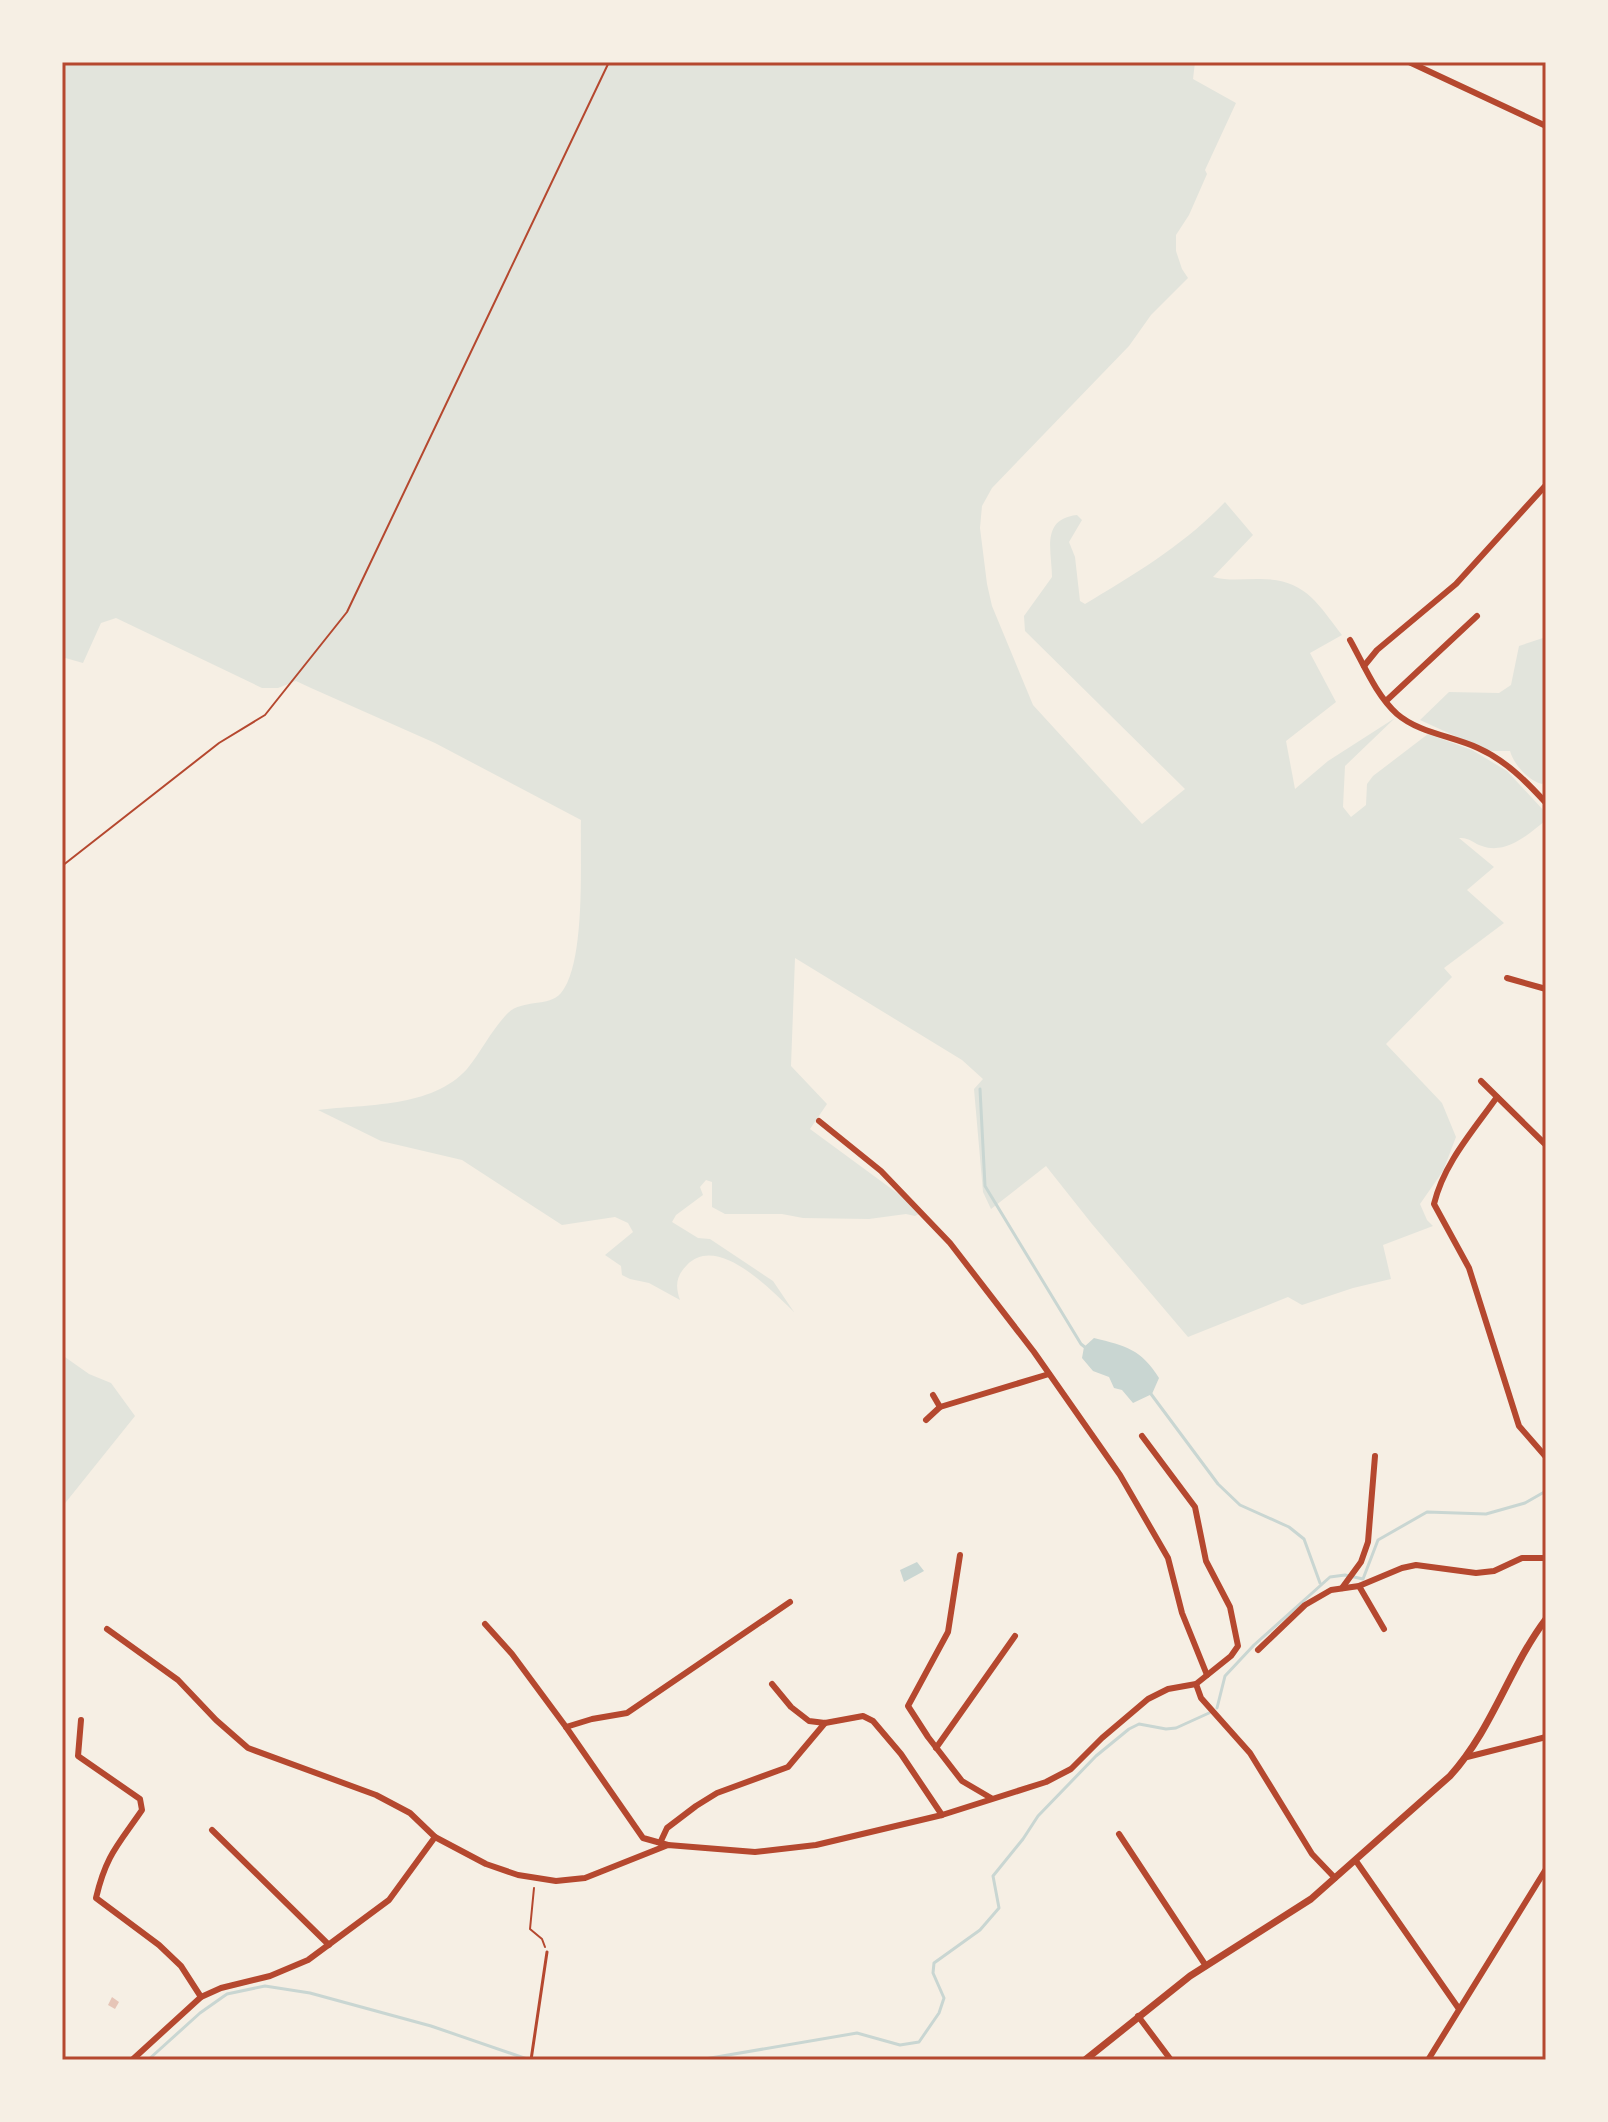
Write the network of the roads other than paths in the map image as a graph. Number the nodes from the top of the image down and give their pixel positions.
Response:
1 (1409, 62) edge
2 (1546, 126) edge
3 (1546, 485) edge
4 (1477, 616) dead end
5 (1350, 640) dead end
6 (1364, 666) junction
7 (1386, 701) junction
8 (1546, 803) edge
9 (1507, 978) dead end
10 (1546, 989) edge
11 (1481, 1081) dead end
12 (1497, 1097) junction
13 (819, 1121) dead end
14 (1546, 1145) edge
15 (1049, 1374) junction
16 (933, 1395) dead end
17 (940, 1407) junction
18 (926, 1420) dead end
19 (1142, 1436) dead end
20 (1375, 1456) dead end
21 (1546, 1457) edge
22 (960, 1555) dead end
23 (1546, 1558) edge
24 (1359, 1586) junction
25 (1342, 1588) junction
26 (790, 1602) dead end
27 (1546, 1619) edge
28 (485, 1624) dead end
29 (107, 1629) dead end
30 (1384, 1629) dead end
31 (1015, 1636) dead end
32 (1258, 1650) dead end
33 (1207, 1675) junction
34 (772, 1684) dead end
35 (1196, 1684) junction
36 (81, 1720) dead end
37 (825, 1723) junction
38 (566, 1727) junction
39 (1546, 1737) edge
40 (936, 1748) junction
41 (1467, 1757) junction
42 (993, 1799) junction
43 (942, 1815) junction
44 (212, 1830) dead end
45 (1119, 1834) dead end
46 (435, 1837) junction
47 (664, 1844) junction
48 (1356, 1861) junction
49 (1546, 1869) edge
50 (1335, 1878) junction
51 (329, 1945) junction
52 (547, 1952) road end
53 (1206, 1966) junction
54 (201, 1997) junction
55 (1459, 2009) junction
56 (1138, 2016) junction
57 (132, 2060) edge
58 (531, 2060) edge
59 (1085, 2060) edge
60 (1171, 2060) edge
61 (1428, 2060) edge

1 - 2 street
3 - 6 street
4 - 7 street
5 - 6 street
6 - 7 street
7 - 8 street
9 - 10 street
11 - 12 street
12 - 14 street
12 - 21 street
13 - 15 street
15 - 17 street
15 - 33 street
16 - 17 street
17 - 18 street
19 - 33 street
20 - 25 street
22 - 40 street
23 - 24 street
24 - 25 street
24 - 30 street
25 - 32 street
26 - 38 street
27 - 41 street
28 - 38 street
29 - 46 street
31 - 40 street
33 - 35 street
34 - 37 street
35 - 42 street
35 - 50 street
36 - 54 street
37 - 43 street
37 - 47 street
38 - 47 street
39 - 41 street
40 - 42 street
41 - 48 street
42 - 43 street
43 - 47 street
44 - 51 street
45 - 53 street
46 - 47 street
46 - 51 street
48 - 50 street
48 - 55 street
49 - 55 street
50 - 53 street
51 - 54 street
52 - 58 lane
53 - 56 street
54 - 57 street
55 - 61 street
56 - 59 street
56 - 60 street

